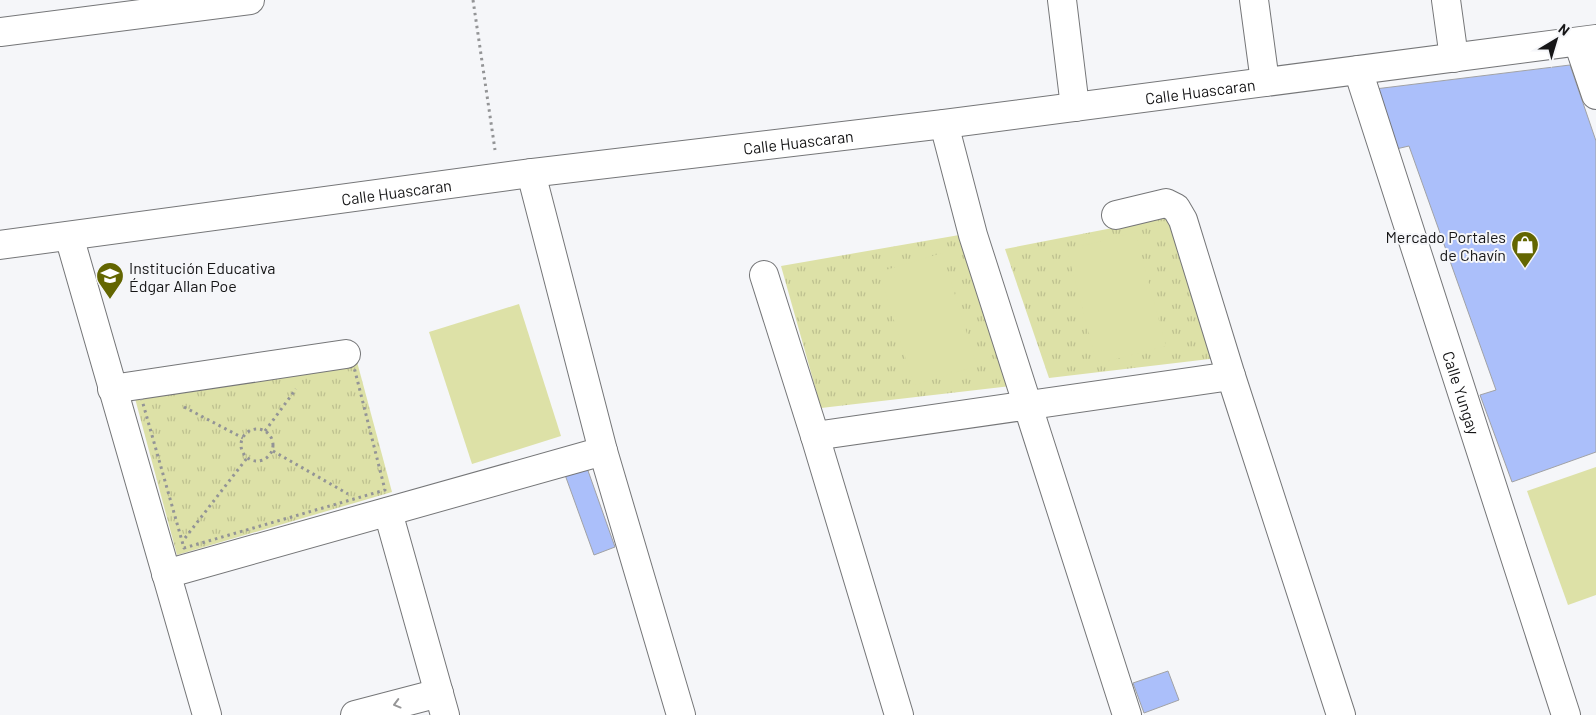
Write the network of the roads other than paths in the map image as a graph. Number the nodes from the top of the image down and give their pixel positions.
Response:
1 (250, 0) edge
2 (1062, 0) edge
3 (1254, 0) edge
4 (1446, 0) edge
5 (112, 9) edge
6 (0, 32) edge
7 (1587, 40) edge
8 (1454, 58) junction
9 (1358, 70) junction
10 (1265, 82) junction
11 (1596, 94) edge
12 (1075, 107) junction
13 (944, 124) junction
14 (531, 173) junction
15 (1116, 215) dead end
16 (68, 236) junction
17 (0, 245) edge
18 (764, 275) dead end
19 (346, 354) dead end
20 (1231, 376) junction
21 (112, 389) junction
22 (1028, 405) junction
23 (815, 436) junction
24 (603, 451) junction
25 (388, 512) junction
26 (166, 574) junction
27 (442, 704) edge
28 (207, 715) edge
29 (355, 715) edge
30 (681, 715) edge
31 (899, 715) edge
32 (1127, 715) edge
33 (1341, 715) edge
34 (1566, 715) edge

1 - 5 street
2 - 12 street
3 - 10 street
4 - 8 street
5 - 6 street
7 - 8 street, Calle Huascaran
7 - 11 street
8 - 9 street, Calle Huascaran
9 - 10 street, Calle Huascaran
9 - 34 street, Calle Yungay
10 - 12 street, Calle Huascaran
12 - 13 street, Calle Huascaran
13 - 14 street, Calle Huascaran
13 - 22 street
14 - 16 street, Calle Huascaran
14 - 24 street
15 - 20 street
16 - 17 street, Calle Huascaran
16 - 21 street
18 - 23 street
19 - 21 street
20 - 22 street
20 - 33 street
21 - 26 street
22 - 23 street
22 - 32 street
23 - 31 street
24 - 25 street
24 - 30 street
25 - 26 street
25 - 27 street
26 - 28 street
27 -> 29 street

